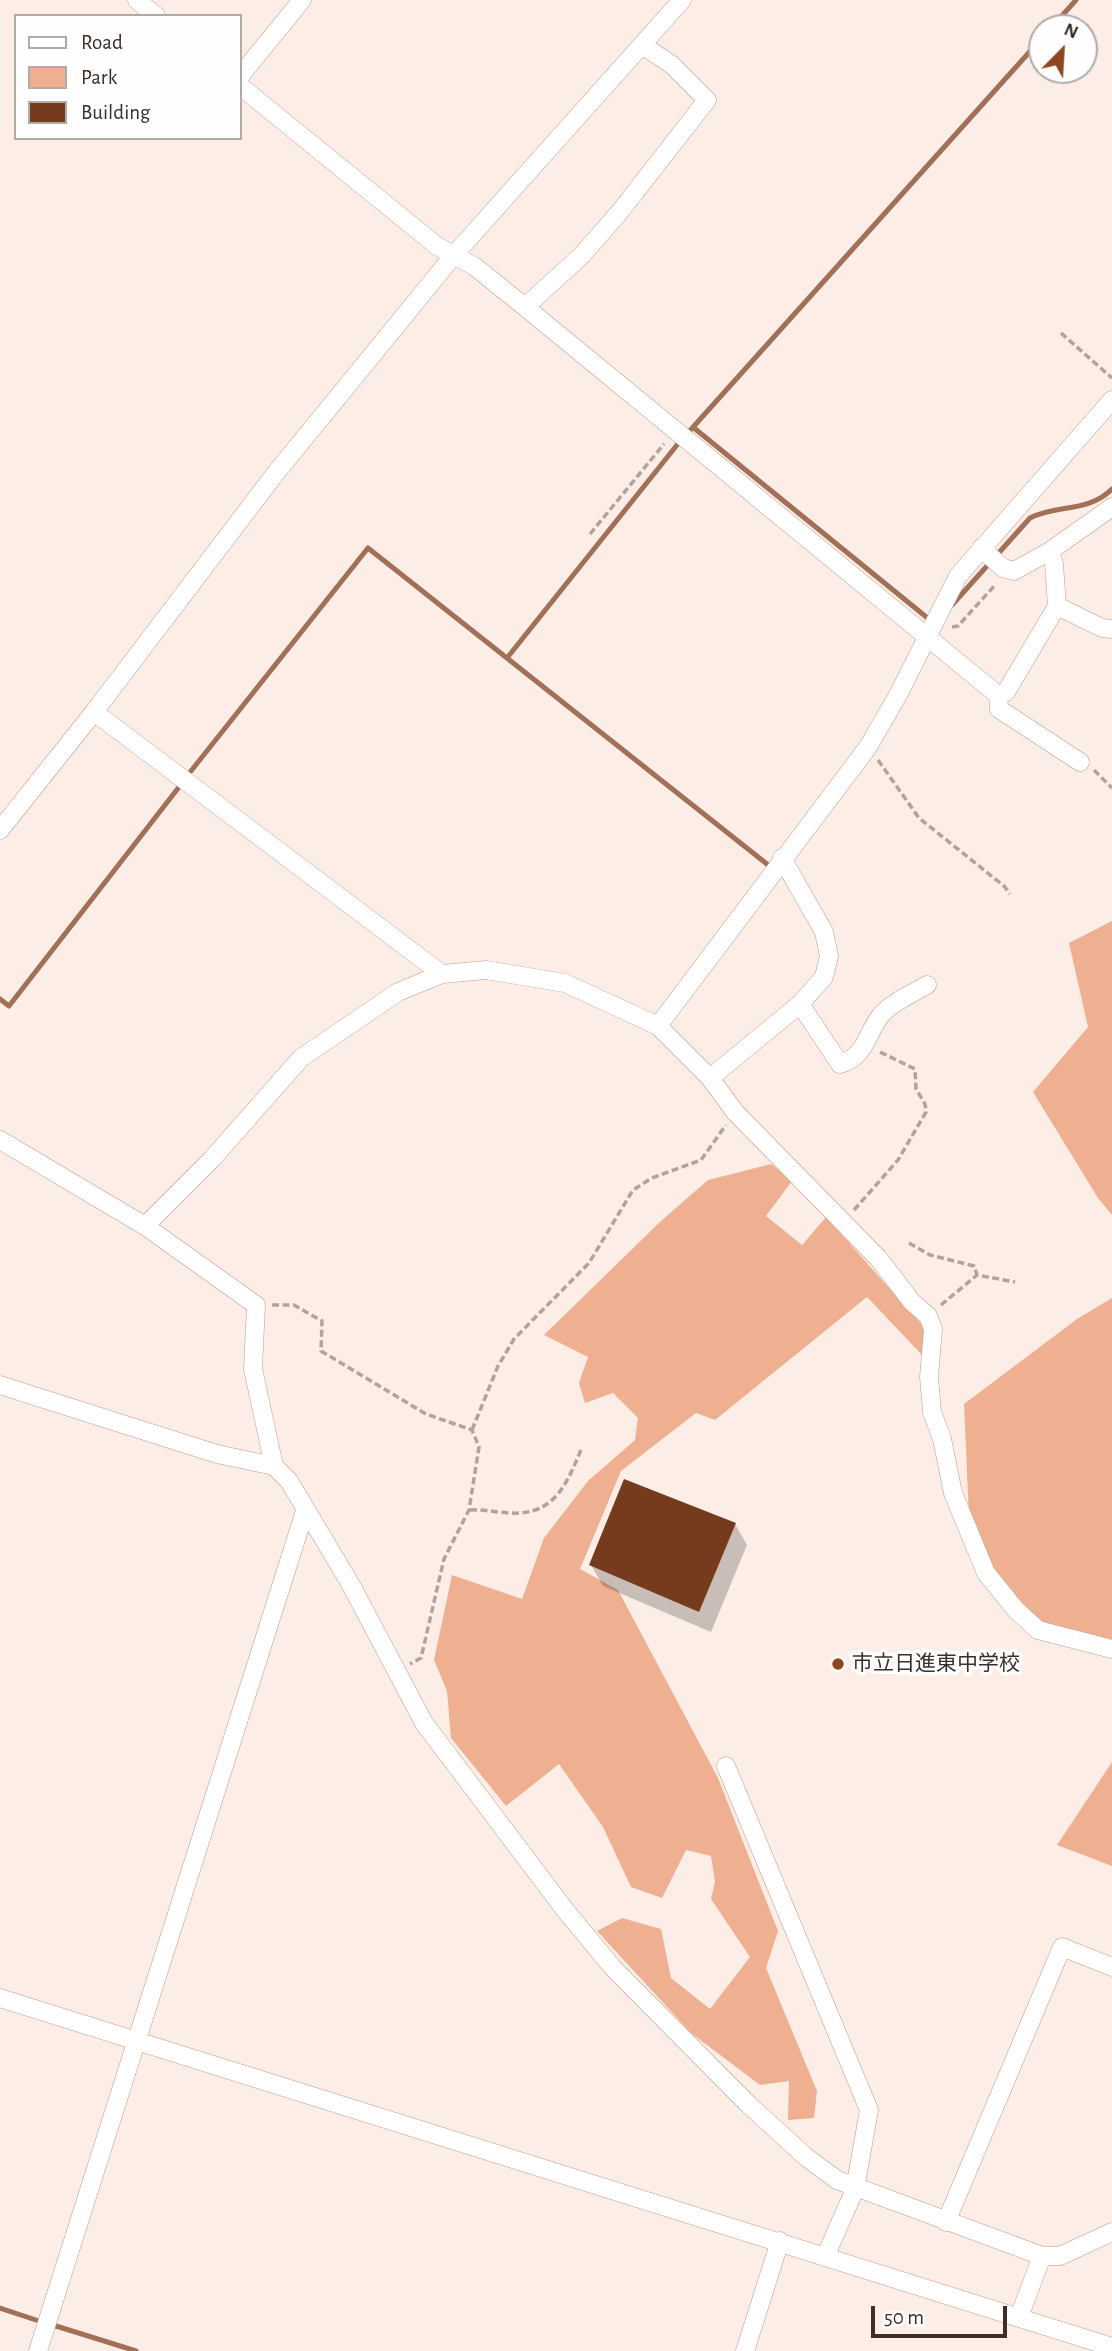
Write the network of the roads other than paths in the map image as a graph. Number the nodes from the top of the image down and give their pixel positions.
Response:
1 (137, 0) edge
2 (302, 0) edge
3 (682, 0) edge
4 (154, 14) edge
5 (642, 45) junction
6 (242, 74) edge
7 (242, 88) edge
8 (454, 255) junction
9 (525, 307) junction
10 (1112, 400) edge
11 (1112, 507) edge
12 (981, 548) junction
13 (1049, 551) junction
14 (1057, 606) junction
15 (1112, 629) edge
16 (927, 638) junction
17 (998, 695) junction
18 (94, 712) junction
19 (1080, 762) road end
20 (0, 830) edge
21 (782, 858) junction
22 (442, 974) junction
23 (927, 985) dead end
24 (800, 1004) junction
25 (659, 1026) junction
26 (710, 1078) junction
27 (0, 1140) edge
28 (145, 1226) junction
29 (0, 1385) edge
30 (274, 1466) junction
31 (305, 1511) junction
32 (1112, 1649) edge
33 (726, 1766) dead end
34 (1112, 1966) edge
35 (0, 1998) edge
36 (137, 2041) junction
37 (855, 2189) junction
38 (946, 2222) junction
39 (1112, 2232) edge
40 (780, 2241) junction
41 (826, 2255) junction
42 (1042, 2256) junction
43 (1019, 2317) junction
44 (1112, 2347) edge
45 (38, 2351) edge
46 (745, 2351) edge

1 - 4 street
2 - 6 street
3 - 5 street
5 - 8 street
5 - 9 street
7 - 8 street
8 - 9 street
8 - 18 street
9 - 16 street
10 - 12 street
11 - 13 street
12 - 13 street
12 - 16 street
13 - 14 street
14 - 15 street
14 - 17 street
16 - 17 street
16 - 21 street
17 - 19 street
18 - 20 street
18 - 22 street
21 - 24 street
21 - 25 street
22 - 25 street
22 - 28 street
23 - 24 street
24 - 26 street
25 - 26 street
26 - 32 street
27 - 28 street
28 - 30 street
29 - 30 street
30 - 31 street
31 - 36 street
31 - 37 street
33 - 37 street
34 - 38 street
35 - 36 street
36 - 40 street
36 - 45 street
37 - 38 street
37 - 41 street
38 - 42 street
39 - 42 street
40 - 41 street
40 - 46 street
41 - 43 street
42 - 43 street
43 - 44 street

